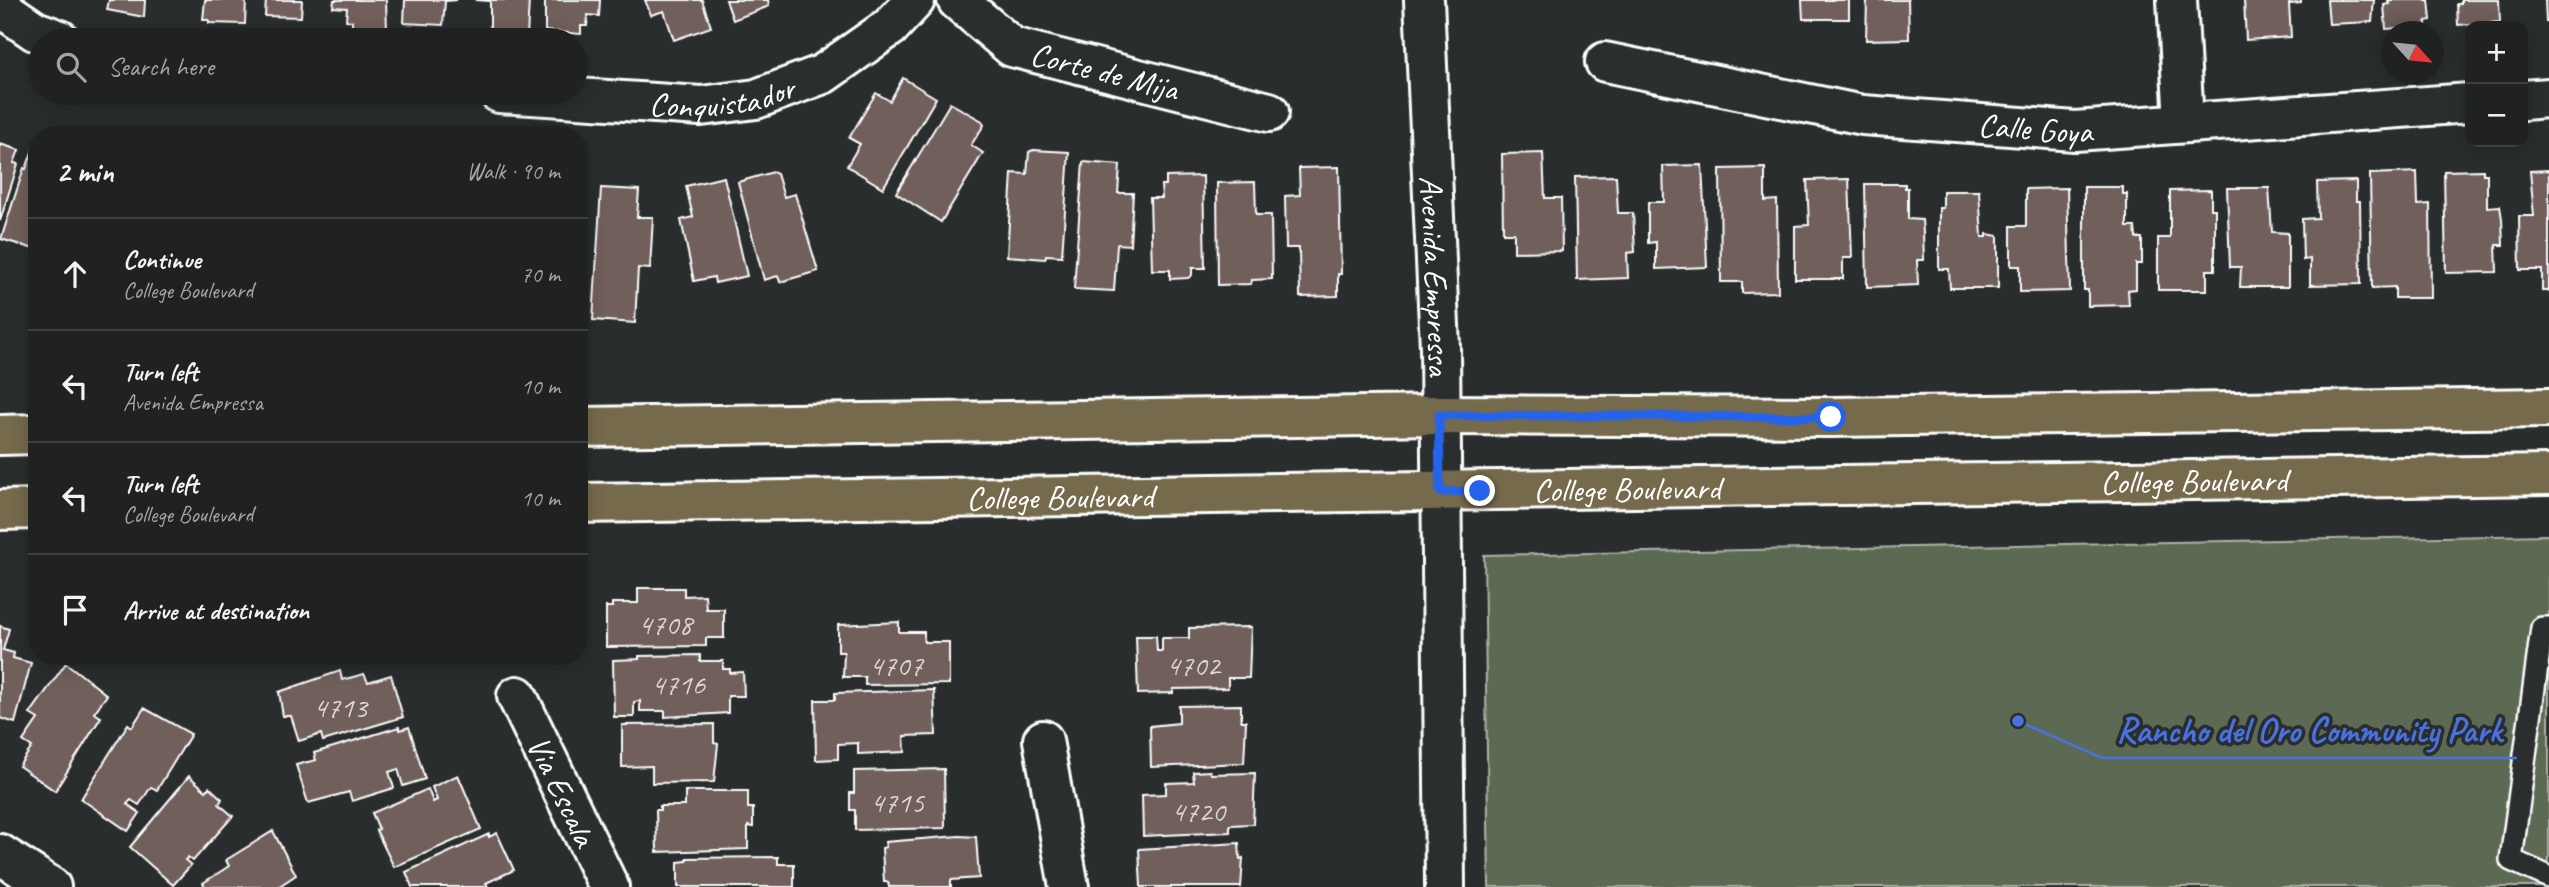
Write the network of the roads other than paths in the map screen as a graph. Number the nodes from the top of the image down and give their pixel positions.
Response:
1 (915, 0) edge
2 (957, 0) edge
3 (1424, 0) edge
4 (2177, 0) edge
5 (0, 7) edge
6 (31, 28) edge
7 (1605, 62) dead end
8 (2549, 98) edge
9 (588, 99) edge
10 (2528, 100) edge
11 (2465, 103) edge
12 (1269, 112) dead end
13 (2184, 122) junction
14 (2549, 408) edge
15 (1439, 415) junction
16 (588, 427) edge
17 (28, 434) edge
18 (0, 435) edge
19 (2549, 475) edge
20 (1440, 492) junction
21 (588, 503) edge
22 (28, 509) edge
23 (0, 510) edge
24 (2549, 628) edge
25 (517, 696) dead end
26 (1043, 740) dead end
27 (0, 854) edge
28 (2549, 877) edge
29 (51, 887) edge
30 (609, 887) edge
31 (1069, 887) edge
32 (1445, 887) edge

1 - 9 street, Conquistador
2 - 12 street, Corte de Mija
3 - 15 street, Avenida Empressa
4 - 13 street
5 - 6 street
7 - 13 street, Calle Goya
8 - 10 street
11 - 13 street, Calle Goya
14 - 15 main road, College Boulevard
15 - 16 main road, College Boulevard
15 - 20 street, Avenida Empressa
17 - 18 main road
19 - 20 main road, College Boulevard
20 - 21 main road, College Boulevard
20 - 32 street, Avenida Empressa
22 - 23 main road
24 - 28 lane
25 - 30 street, Via Escala
26 - 31 street
27 - 29 street

